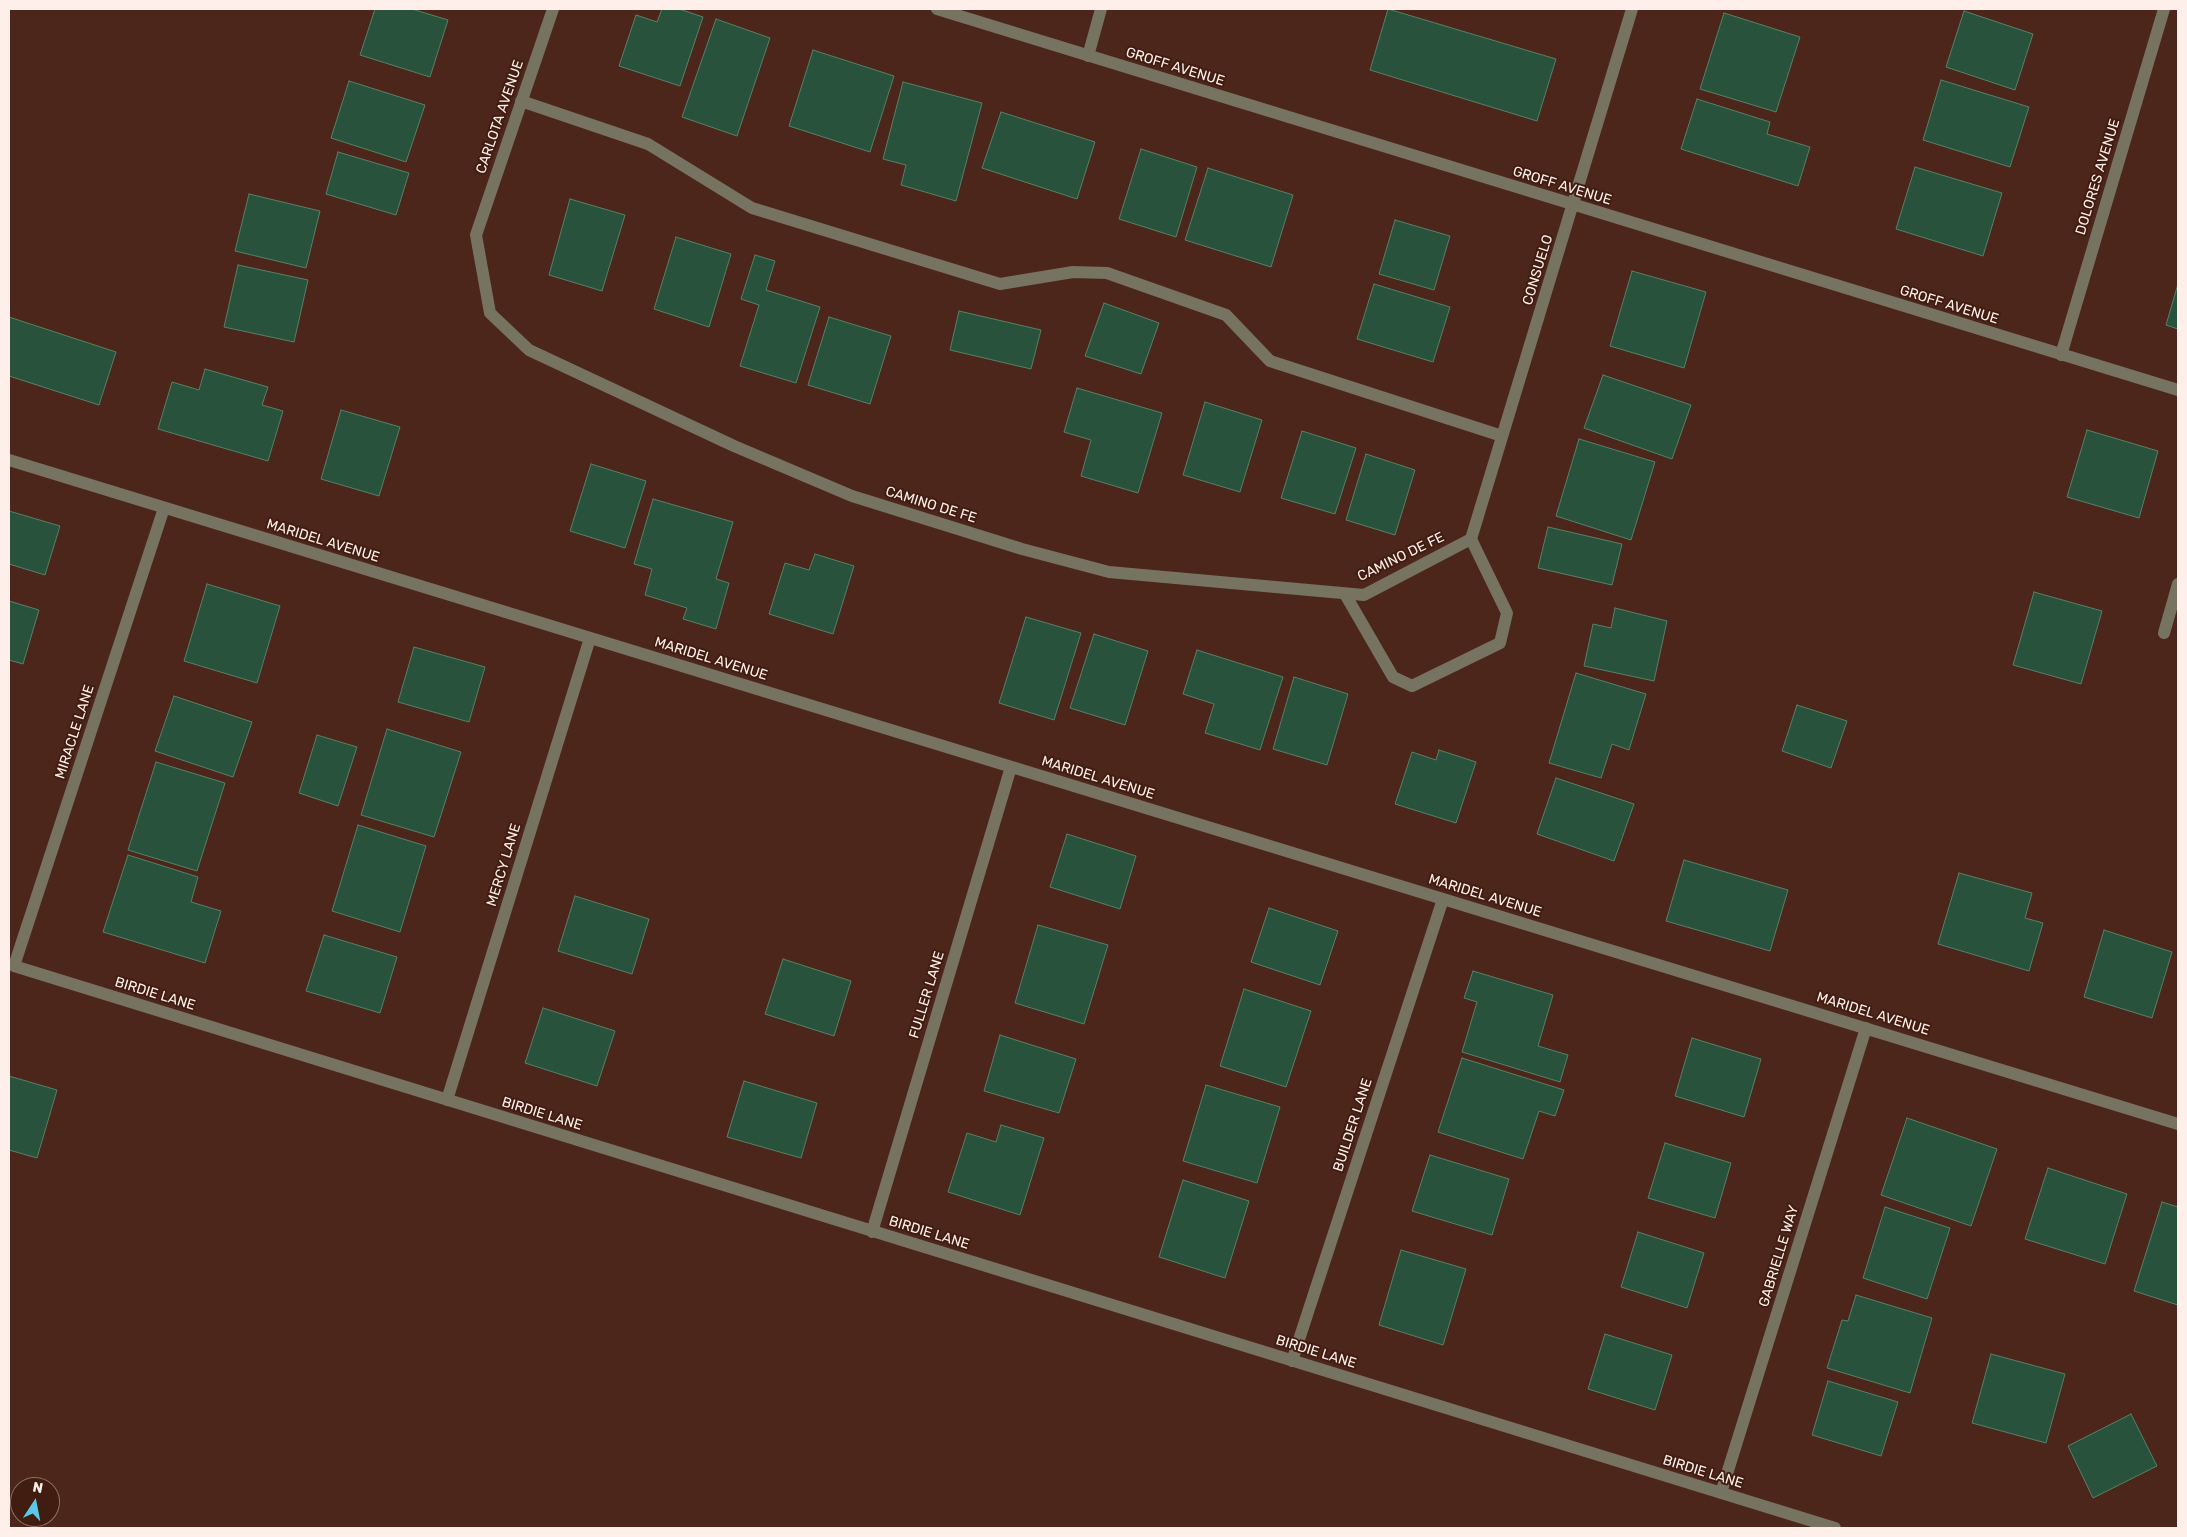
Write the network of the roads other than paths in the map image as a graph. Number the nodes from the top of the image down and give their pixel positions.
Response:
1 (553, 9) edge
2 (937, 9) edge
3 (1101, 9) edge
4 (1632, 9) edge
5 (2164, 9) edge
6 (1088, 56) junction
7 (522, 101) junction
8 (1574, 205) junction
9 (476, 234) joint
10 (2061, 355) junction
11 (2178, 390) edge
12 (1502, 436) junction
13 (9, 460) edge
14 (164, 508) junction
15 (1471, 539) junction
16 (2178, 584) edge
17 (1345, 594) junction
18 (2164, 633) dead end
19 (590, 638) junction
20 (1011, 767) junction
21 (1442, 899) junction
22 (14, 966) joint
23 (1866, 1028) junction
24 (447, 1100) junction
25 (2178, 1124) edge
26 (872, 1232) junction
27 (1292, 1361) junction
28 (1720, 1493) junction
29 (1835, 1528) edge

1 - 7 street, CARLOTA AVENUE
2 - 6 street, GROFF AVENUE
3 - 6 street
4 - 8 street, CONSUELO
5 - 10 street, DOLORES AVENUE
6 - 8 street, GROFF AVENUE
7 - 9 street, CARLOTA AVENUE
7 - 12 street
8 - 10 street, GROFF AVENUE
8 - 12 street, CONSUELO
9 - 17 street, CAMINO DE FE
10 - 11 street, GROFF AVENUE
12 - 15 street, CONSUELO
13 - 14 street, MARIDEL AVENUE
14 - 19 street, MARIDEL AVENUE
14 - 22 street, MIRACLE LANE
15 - 17 street, CAMINO DE FE
15 - 17 street
16 - 18 street
19 - 20 street, MARIDEL AVENUE
19 - 24 street, MERCY LANE
20 - 21 street, MARIDEL AVENUE
20 - 26 street, FULLER LANE
21 - 23 street, MARIDEL AVENUE
21 - 27 street, BUILDER LANE
22 - 24 street, BIRDIE LANE
23 - 25 street, MARIDEL AVENUE
23 - 28 street, GABRIELLE WAY
24 - 26 street, BIRDIE LANE
26 - 27 street, BIRDIE LANE
27 - 28 street, BIRDIE LANE
28 - 29 street, BIRDIE LANE

